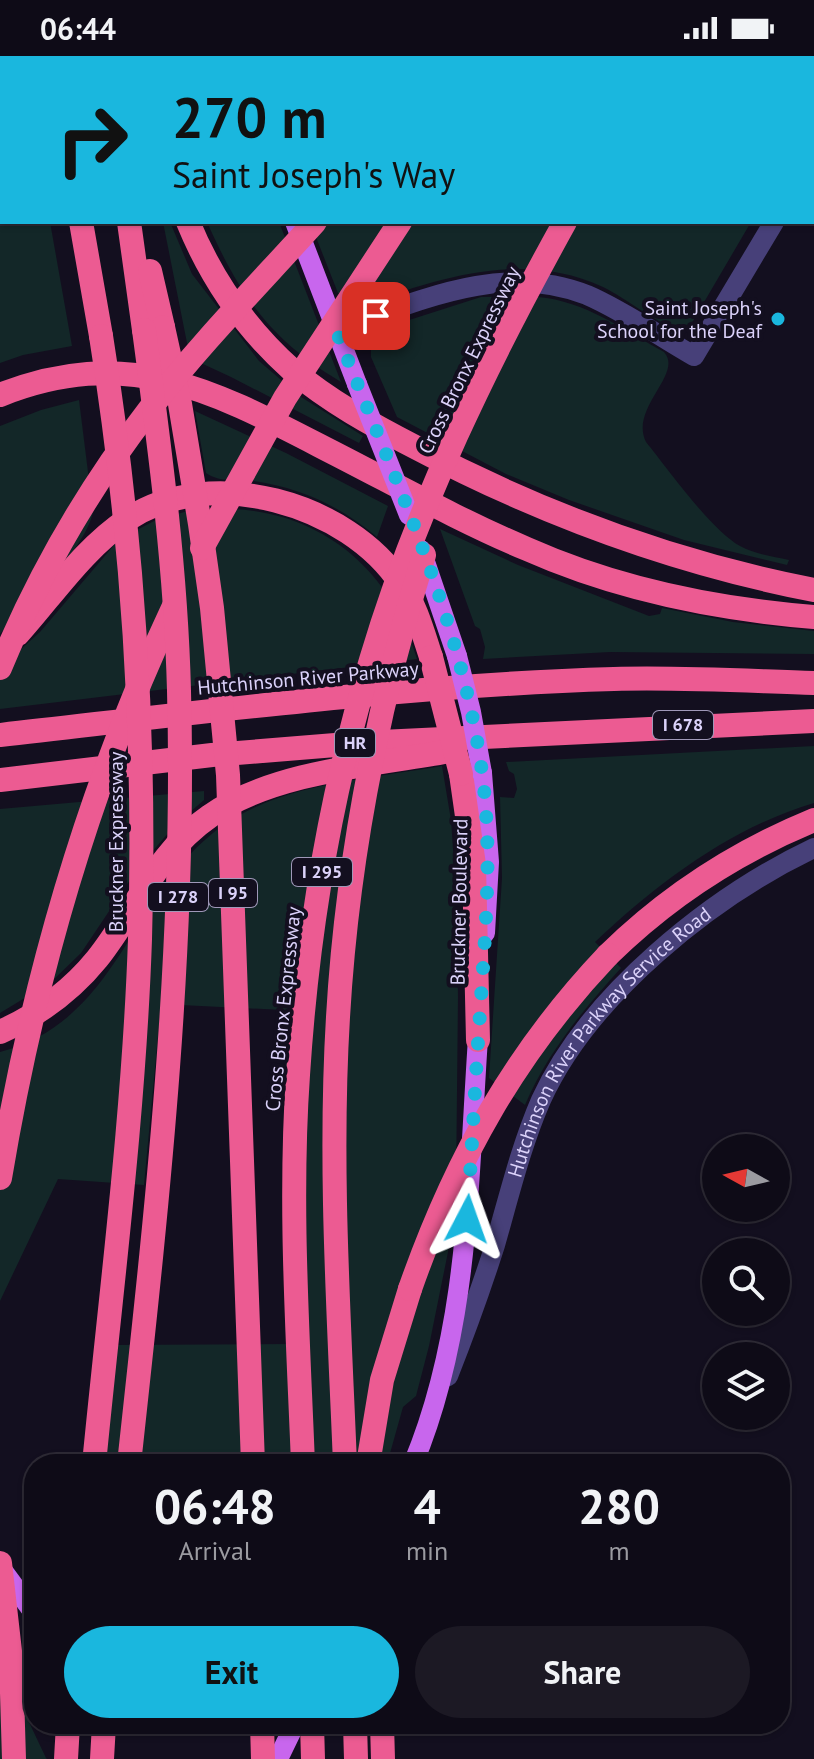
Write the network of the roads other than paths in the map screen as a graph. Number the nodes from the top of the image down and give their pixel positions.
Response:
1 (81, 224) edge
2 (129, 224) edge
3 (137, 224) edge
4 (189, 224) edge
5 (296, 224) edge
6 (313, 224) edge
7 (399, 224) edge
8 (564, 224) edge
9 (773, 224) edge
10 (517, 314) junction
11 (154, 329) junction
12 (336, 330) junction
13 (0, 395) edge
14 (814, 590) edge
15 (814, 617) edge
16 (0, 653) edge
17 (0, 668) edge
18 (814, 683) edge
19 (814, 721) edge
20 (552, 733) junction
21 (0, 735) edge
22 (472, 774) junction
23 (0, 780) edge
24 (814, 820) edge
25 (814, 848) edge
26 (0, 1032) edge
27 (478, 1040) joint
28 (0, 1178) edge
29 (410, 1289) junction
30 (427, 1428) junction
31 (95, 1454) edge
32 (130, 1454) edge
33 (253, 1454) edge
34 (303, 1454) edge
35 (345, 1454) edge
36 (370, 1454) edge
37 (381, 1454) edge
38 (417, 1454) edge
39 (0, 1565) edge
40 (24, 1599) edge
41 (0, 1672) edge
42 (67, 1734) edge
43 (96, 1734) edge
44 (104, 1734) edge
45 (262, 1734) edge
46 (290, 1734) edge
47 (312, 1734) edge
48 (355, 1734) edge
49 (382, 1734) edge
50 (12, 1759) edge
51 (66, 1759) edge
52 (104, 1759) edge
53 (263, 1759) edge
54 (278, 1759) edge
55 (313, 1759) edge
56 (356, 1759) edge
57 (383, 1759) edge

1 - 31 highway, Bruckner Expressway / I 278, bridge
2 - 11 highway, I 278
3 - 11 highway, I 95
4 - 14 highway
5 - 12 main road
6 - 17 highway, bridge
7 - 28 highway, bridge
8 - 10 highway, Cross Bronx Expressway / I 295, bridge
9 - 12 street
10 - 34 highway, Cross Bronx Expressway / I 295, bridge
10 - 35 highway, bridge
11 - 32 highway, I 278, bridge
11 - 33 highway, I 95, bridge
12 - 22 main road, bridge
13 - 15 highway
16 - 22 highway, bridge
18 - 21 highway, Hutchinson River Parkway
19 - 20 highway, I 678
20 - 23 highway, HR
20 - 26 highway
22 - 27 highway
24 - 29 highway, bridge
25 - 30 street, Hutchinson River Parkway Service Road
27 - 30 main road
29 - 36 highway
29 - 37 highway
30 - 38 main road
39 - 40 main road
39 - 50 highway, bridge
41 - 50 highway, bridge
42 - 51 highway
43 - 52 main road
44 - 52 highway, bridge
45 - 53 highway
46 - 54 main road
47 - 55 highway
48 - 56 highway
49 - 57 highway

